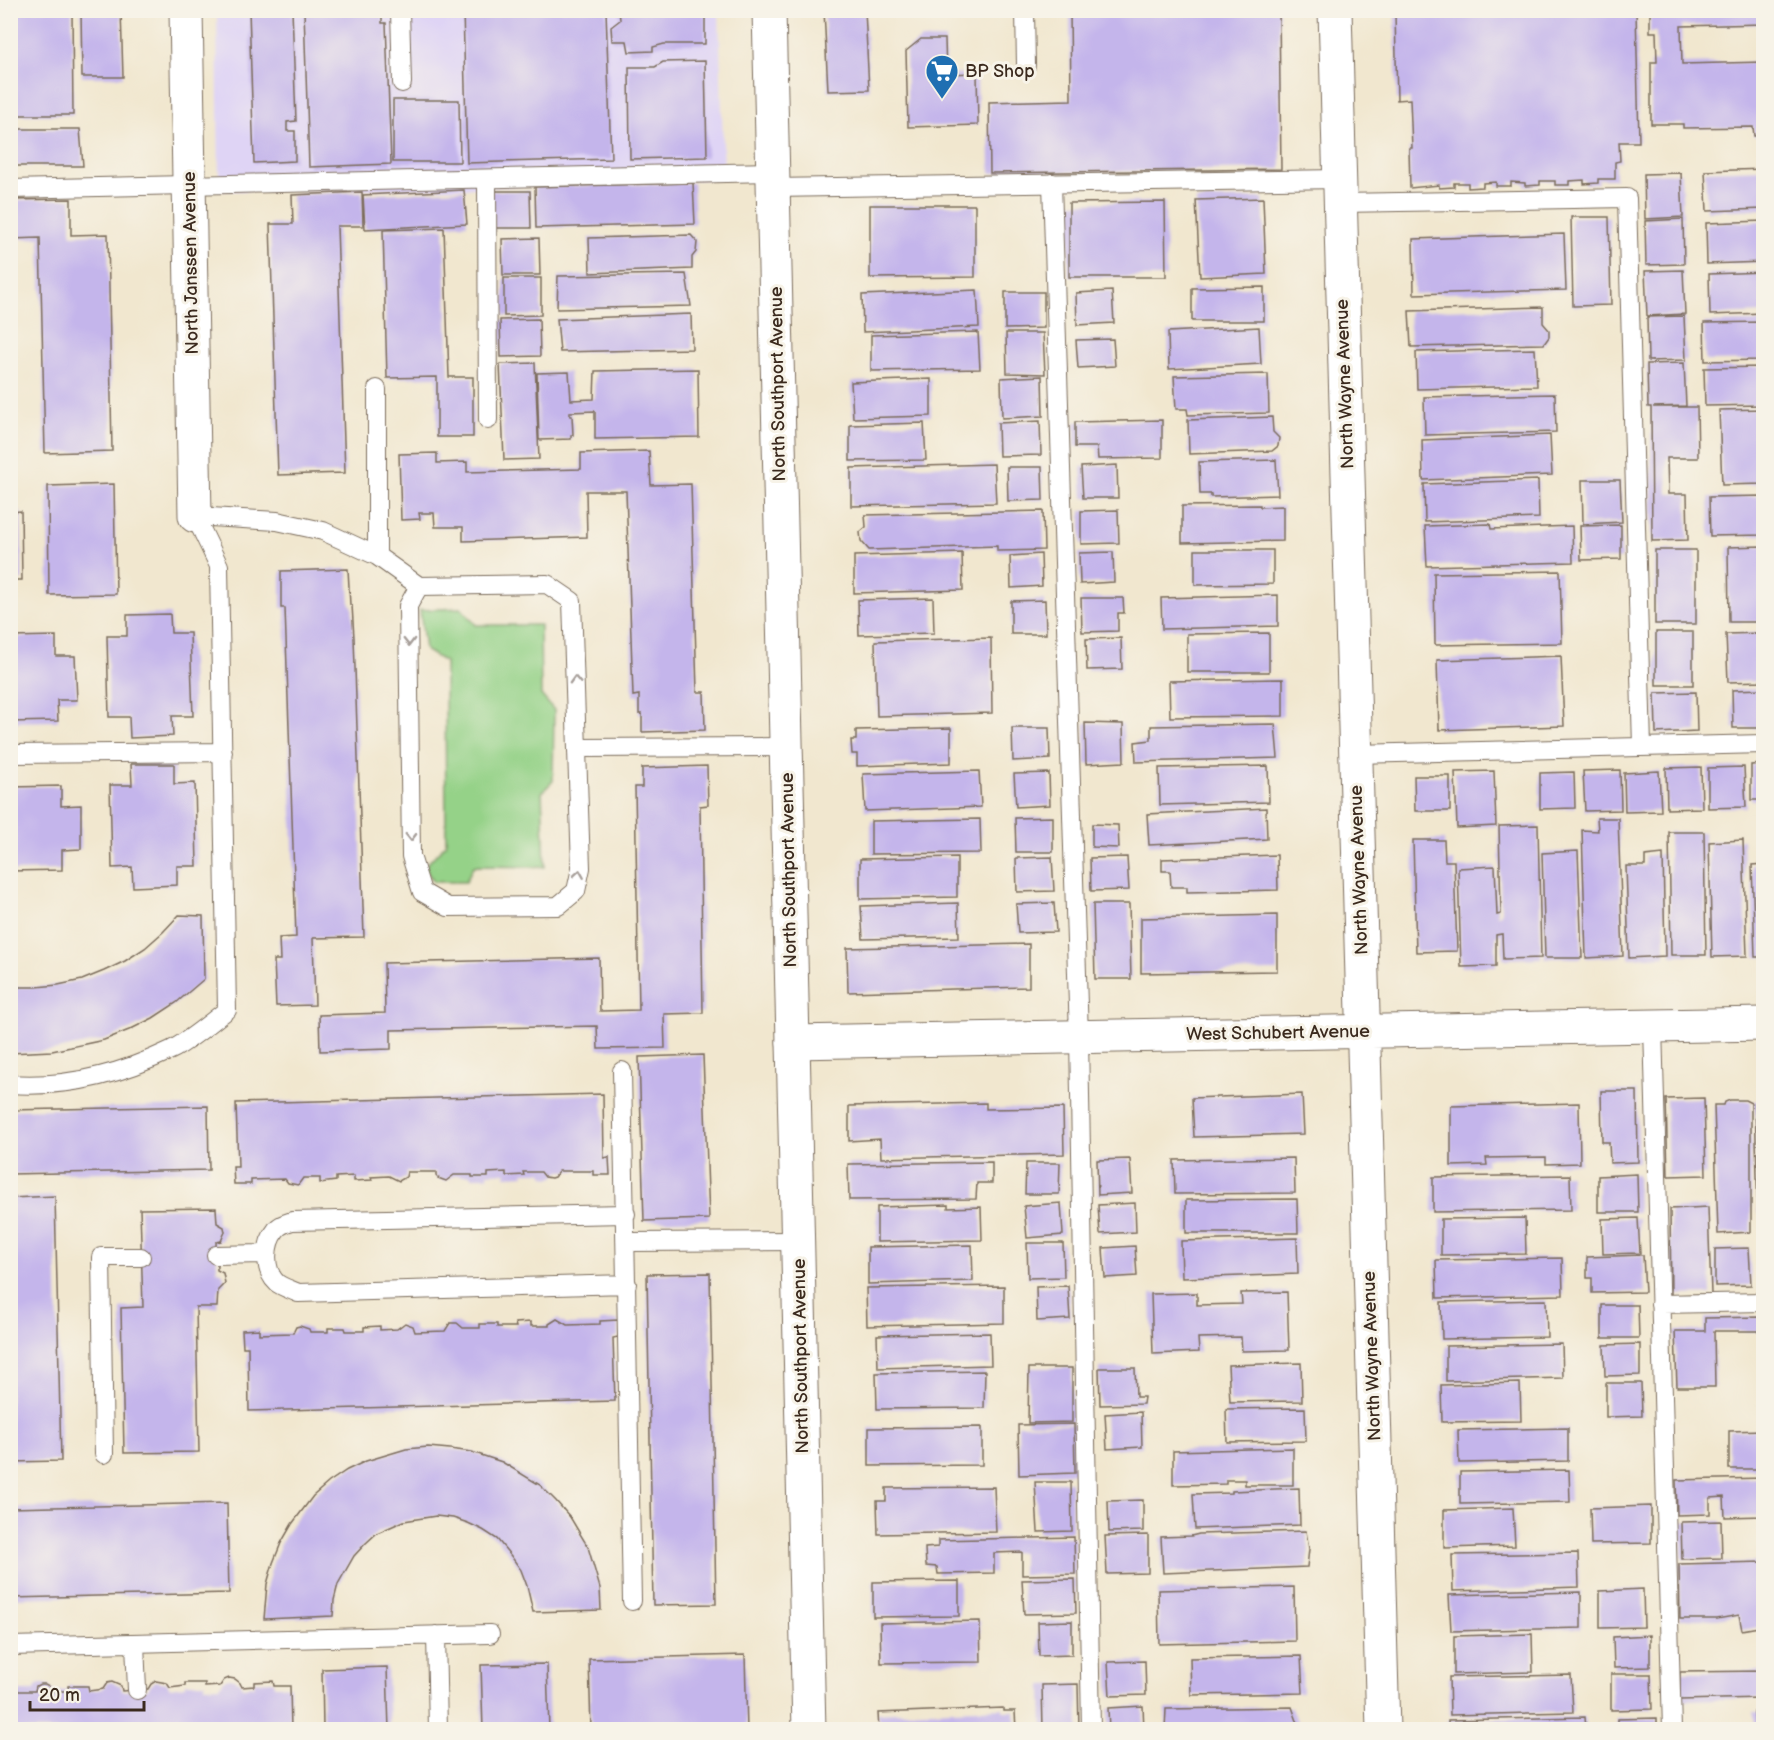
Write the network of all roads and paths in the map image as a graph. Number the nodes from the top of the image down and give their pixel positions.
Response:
1 (186, 10) edge
2 (400, 10) edge
3 (770, 10) edge
4 (1025, 10) edge
5 (1335, 10) edge
6 (1026, 66) dead end
7 (402, 82) dead end
8 (487, 179) junction
9 (773, 180) junction
10 (1052, 183) junction
11 (189, 186) junction
12 (10, 189) edge
13 (1340, 191) junction
14 (377, 389) dead end
15 (488, 420) dead end
16 (195, 516) junction
17 (377, 556) junction
18 (419, 586) junction
19 (1764, 744) edge
20 (787, 747) junction
21 (1642, 747) junction
22 (578, 748) junction
23 (223, 752) junction
24 (10, 754) edge
25 (1355, 754) junction
26 (1764, 1024) edge
27 (1653, 1026) junction
28 (1364, 1032) junction
29 (1079, 1037) junction
30 (793, 1042) junction
31 (622, 1071) dead end
32 (10, 1084) edge
33 (626, 1214) junction
34 (798, 1241) junction
35 (626, 1242) junction
36 (267, 1254) junction
37 (216, 1255) dead end
38 (141, 1257) dead end
39 (627, 1284) junction
40 (1764, 1302) edge
41 (1660, 1304) junction
42 (104, 1454) dead end
43 (632, 1601) dead end
44 (490, 1634) dead end
45 (436, 1635) junction
46 (135, 1643) junction
47 (10, 1646) edge
48 (136, 1690) dead end
49 (438, 1730) edge
50 (809, 1730) edge
51 (1091, 1730) edge
52 (1383, 1730) edge
53 (1672, 1730) edge

1 - 11 street, North Janssen Avenue
2 - 7 lane
3 - 9 street, North Southport Avenue
4 - 6 lane
5 - 13 street, North Wayne Avenue
8 - 9 lane
8 - 11 lane
8 - 15 lane
9 - 10 lane
9 - 20 street, North Southport Avenue
10 - 13 lane
10 - 29 lane
11 - 12 lane
11 - 16 street, North Janssen Avenue
13 - 21 lane
13 - 25 street, North Wayne Avenue
14 - 17 lane
16 - 17 lane
16 - 23 lane
17 - 18 lane
22 -> 18 lane
18 -> 22 lane
19 - 21 lane
20 - 22 lane
20 - 30 street, North Southport Avenue
21 - 25 lane
23 - 24 lane
23 - 32 lane
25 - 28 street, North Wayne Avenue
26 - 27 street, West Schubert Avenue
27 - 28 street, West Schubert Avenue
27 - 41 lane
28 - 29 street, West Schubert Avenue
28 - 52 street, North Wayne Avenue
29 - 30 street, West Schubert Avenue
29 - 51 lane
30 - 34 street, North Southport Avenue
31 - 33 lane
33 - 35 lane
33 - 36 lane
34 - 35 lane
34 - 50 street, North Southport Avenue
35 - 39 lane
36 - 37 lane
36 - 39 lane
38 - 42 lane
39 - 43 lane
40 - 41 lane
41 - 53 lane
44 - 45 lane
45 - 46 lane
45 - 49 lane
46 - 47 lane
46 - 48 lane

